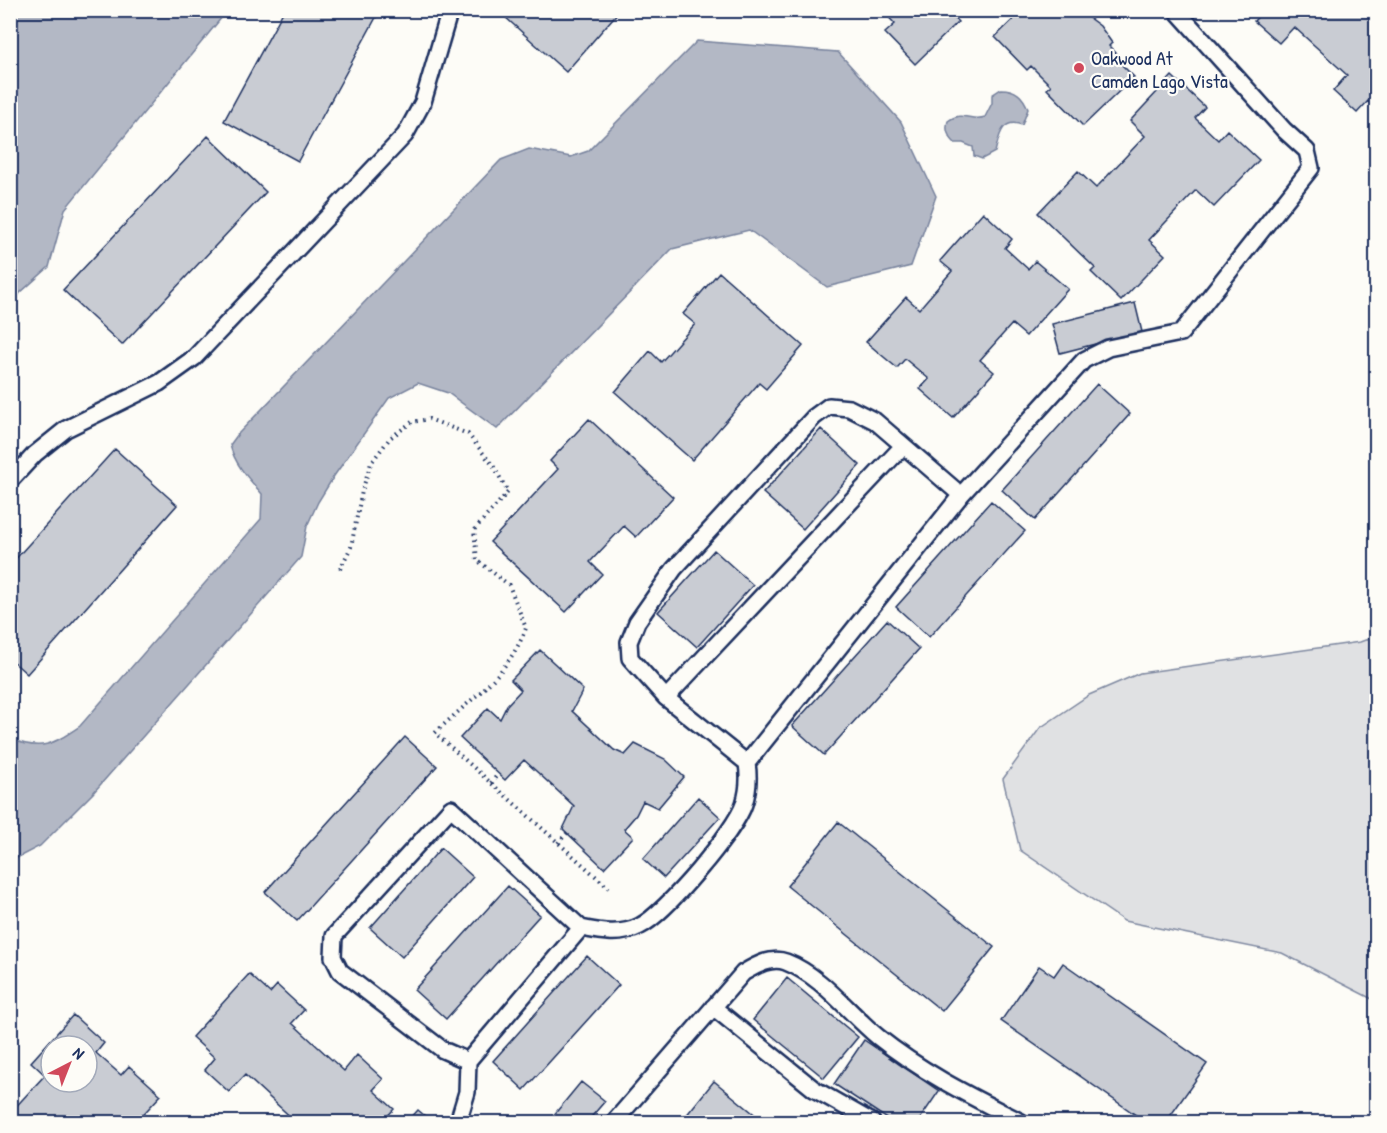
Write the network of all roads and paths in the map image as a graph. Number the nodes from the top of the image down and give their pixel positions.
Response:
1 (450, 10) edge
2 (1176, 10) edge
3 (903, 446) junction
4 (10, 481) edge
5 (961, 495) junction
6 (503, 497) junction
7 (507, 501) dead end
8 (340, 569) dead end
9 (666, 698) junction
10 (747, 763) junction
11 (498, 774) dead end
12 (490, 783) junction
13 (567, 833) dead end
14 (558, 843) junction
15 (609, 888) dead end
16 (581, 928) junction
17 (714, 1007) junction
18 (468, 1061) junction
19 (458, 1122) edge
20 (614, 1122) edge
21 (872, 1122) edge
22 (1021, 1122) edge

1 - 4 lane
2 - 5 lane
3 - 5 lane
3 - 9 lane
3 - 9 lane
5 - 10 lane
6 - 7 path
6 - 8 path
6 - 12 path
9 - 10 lane
10 - 16 lane
11 - 12 path
12 - 14 path
13 - 14 path
14 - 15 path
16 - 18 lane
16 - 18 lane
17 - 20 lane
17 - 21 lane
17 - 22 lane
18 - 19 lane

